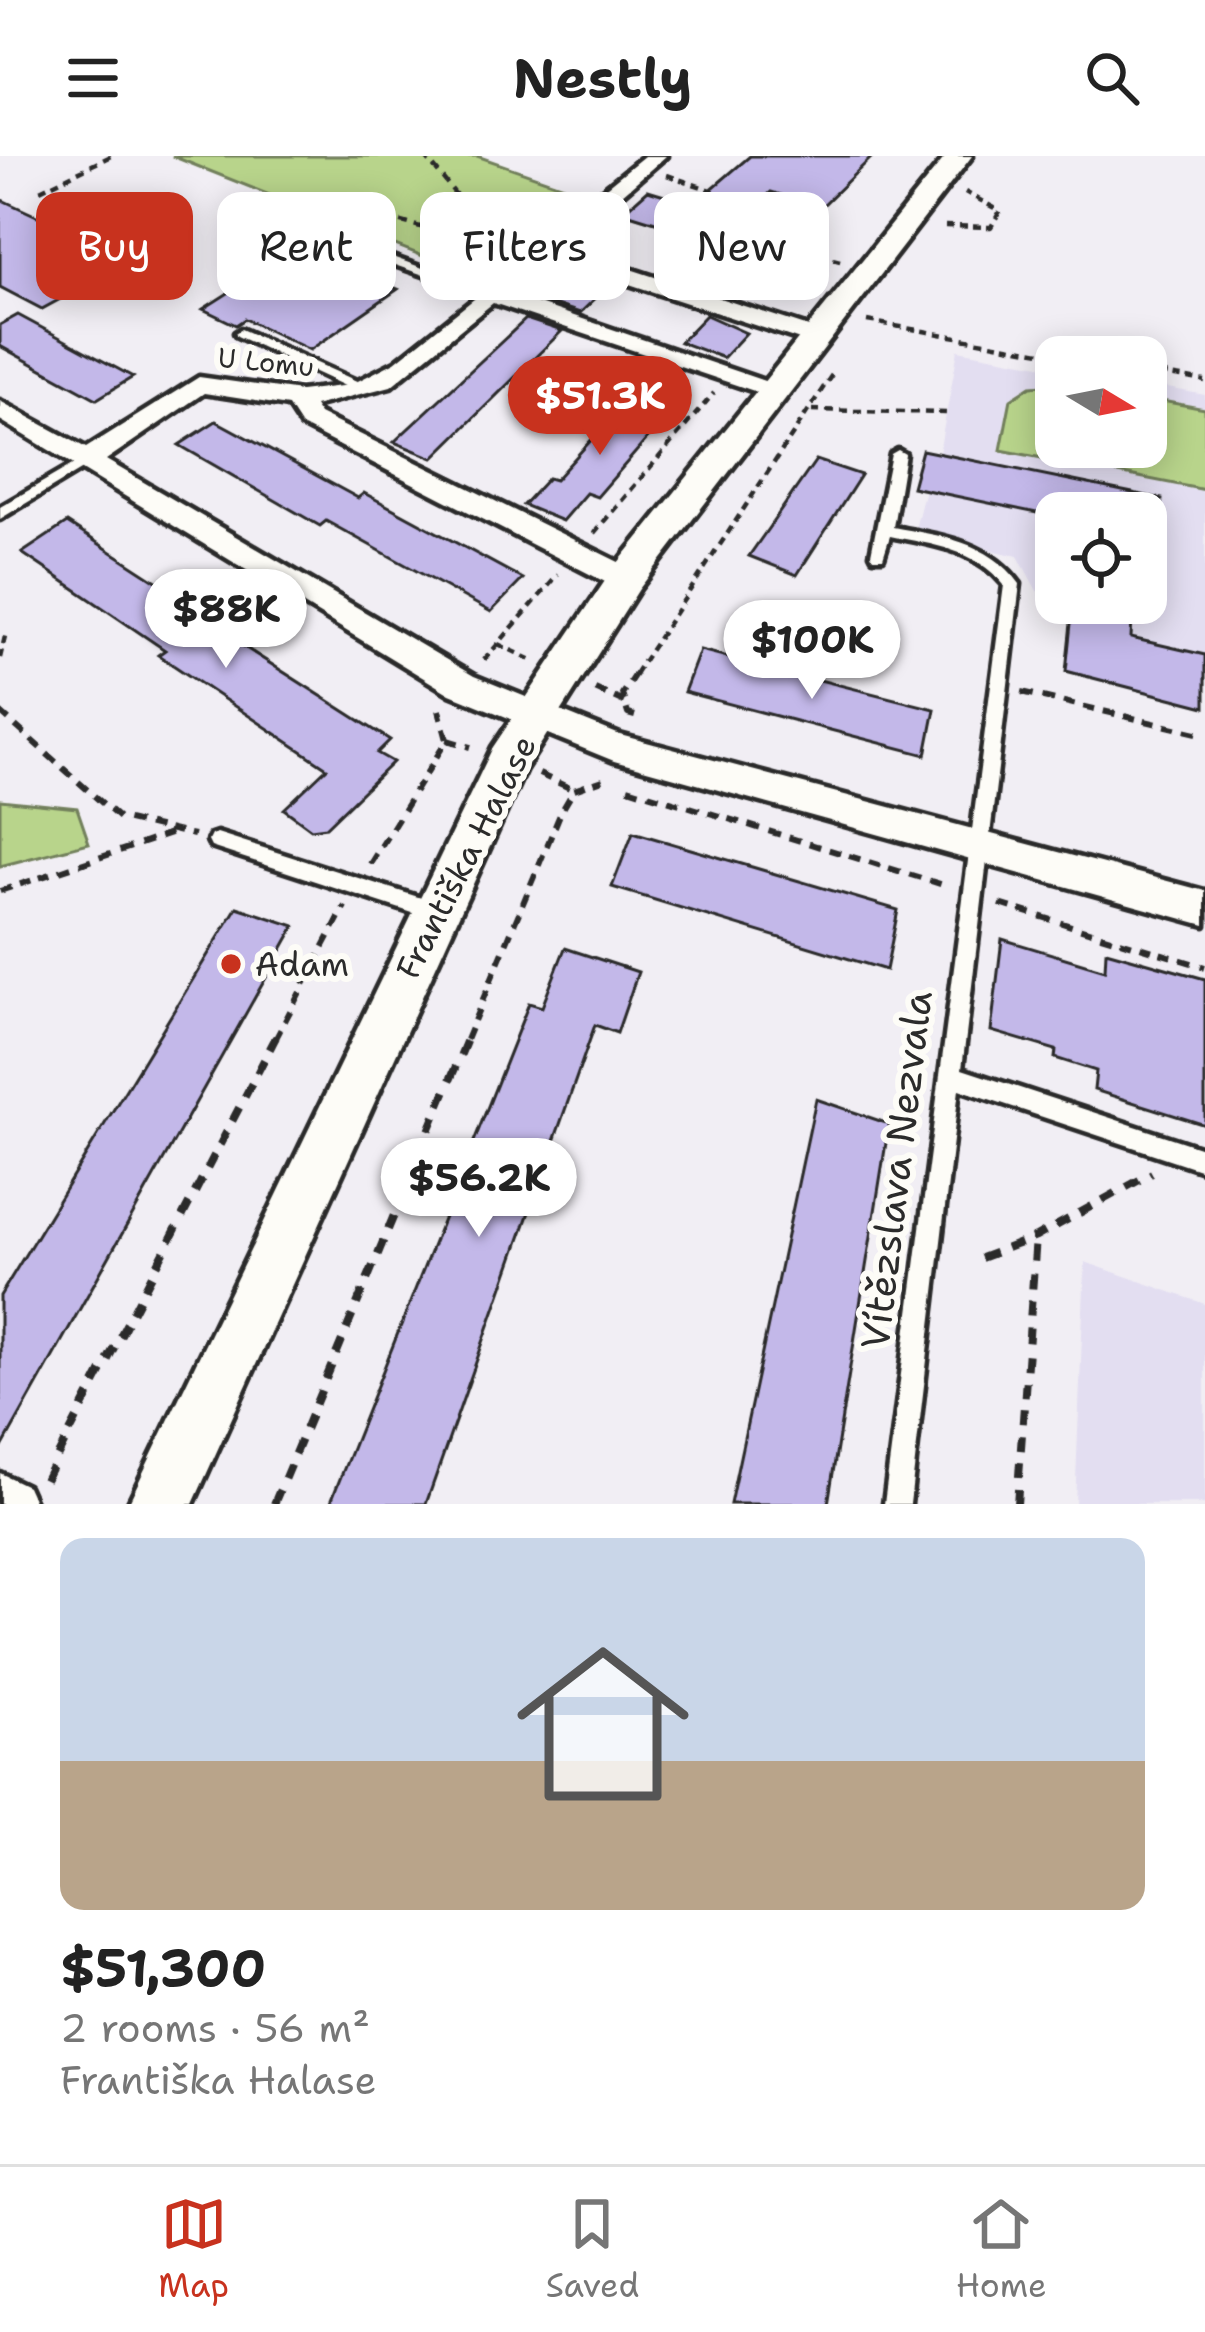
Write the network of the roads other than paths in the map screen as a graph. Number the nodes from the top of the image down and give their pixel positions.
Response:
1 (959, 156) edge
2 (650, 161) edge
3 (482, 300) edge
4 (507, 300) edge
5 (241, 332) dead end
6 (829, 347) junction
7 (365, 390) junction
8 (771, 390) junction
9 (297, 399) junction
10 (0, 409) edge
11 (898, 454) dead end
12 (86, 460) junction
13 (0, 514) edge
14 (885, 530) junction
15 (878, 554) dead end
16 (626, 579) junction
17 (538, 719) junction
18 (217, 841) road end
19 (980, 846) junction
20 (1205, 908) edge
21 (434, 911) junction
22 (951, 1076) junction
23 (1196, 1157) edge
24 (160, 1504) edge
25 (896, 1504) edge

1 - 6 street, Františka Halase
2 - 6 street
3 - 7 street, U Lomu
4 - 8 street
5 - 7 lane
6 - 8 street, Františka Halase
7 - 9 street, U Lomu
8 - 16 street, Františka Halase
9 - 12 street, U Lomu
9 - 16 street
10 - 12 street
11 - 14 lane
12 - 13 lane
12 - 17 street
14 - 15 lane
14 - 19 lane, Vítězslava Nezvala
16 - 17 street, Františka Halase
17 - 19 street
17 - 21 street, Františka Halase
18 - 21 lane
19 - 20 street
19 - 22 lane, Vítězslava Nezvala
21 - 24 street, Františka Halase
22 - 23 lane
22 - 25 lane, Vítězslava Nezvala

